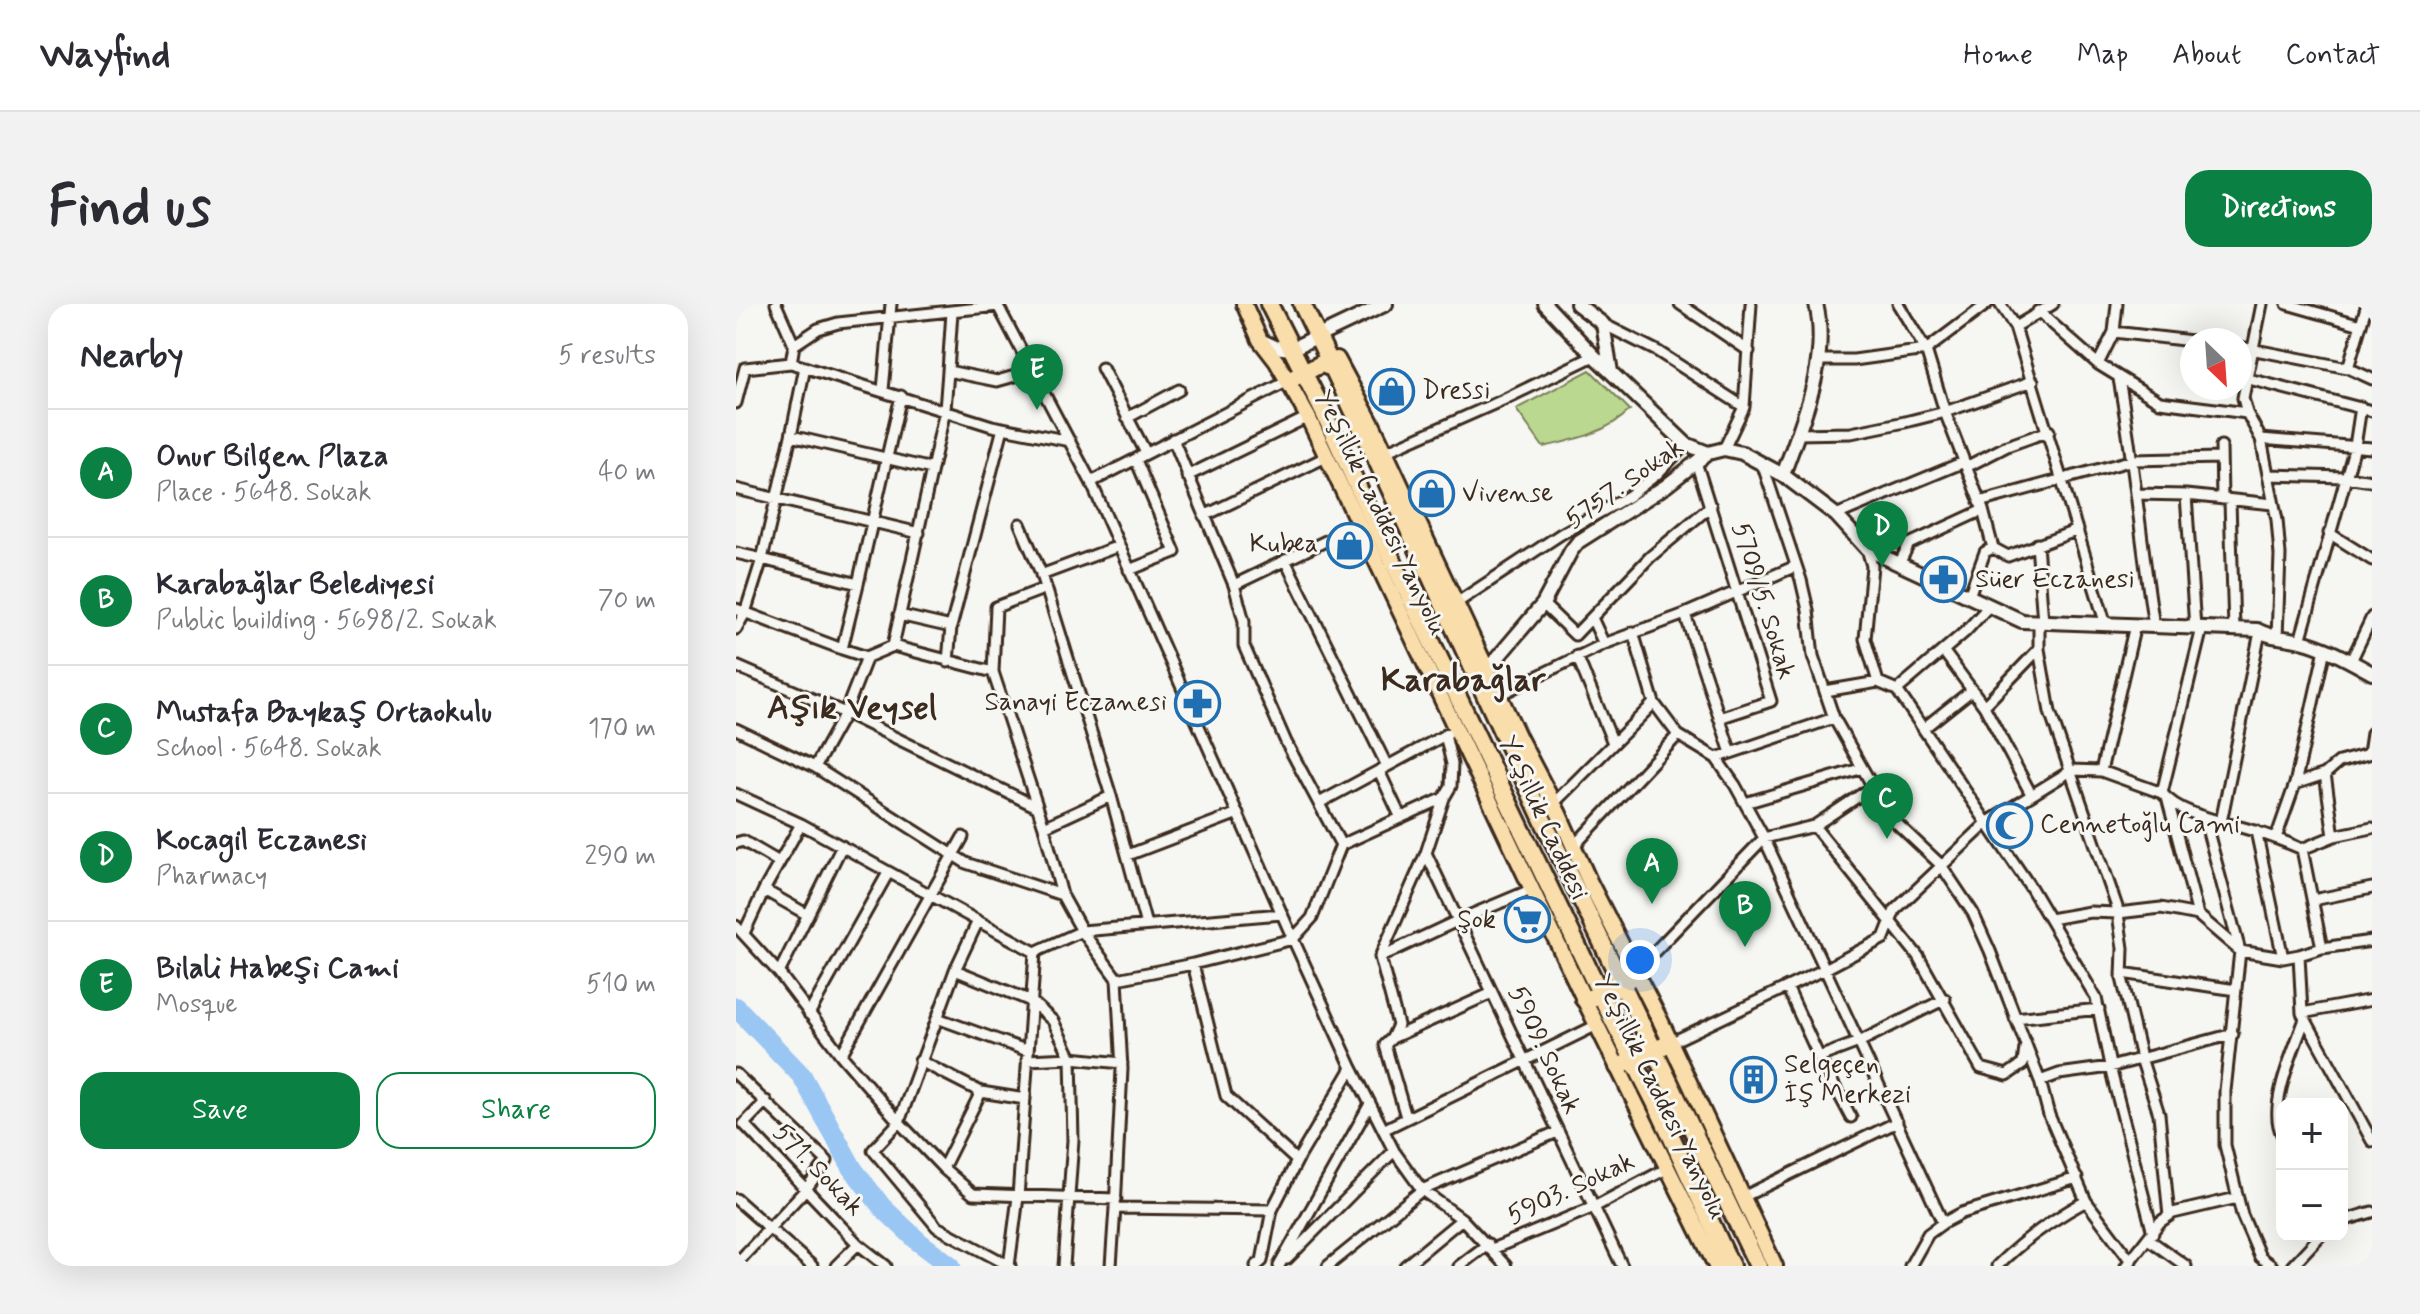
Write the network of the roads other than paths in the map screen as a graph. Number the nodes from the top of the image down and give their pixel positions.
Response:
1 (776, 304) edge
2 (891, 304) edge
3 (1244, 304) edge
4 (1269, 304) edge
5 (1302, 304) edge
6 (1309, 304) edge
7 (1386, 304) edge
8 (1545, 304) edge
9 (1577, 304) edge
10 (1680, 304) edge
11 (1751, 304) edge
12 (1816, 304) edge
13 (1898, 304) edge
14 (1987, 304) edge
15 (2000, 304) edge
16 (2053, 304) edge
17 (2117, 304) edge
18 (2262, 304) edge
19 (2287, 304) edge
20 (2367, 304) edge
21 (998, 305) edge
22 (2038, 311) junction
23 (952, 312) junction
24 (891, 319) junction
25 (1603, 324) junction
26 (2361, 325) junction
27 (2015, 327) junction
28 (2114, 332) junction
29 (1321, 336) junction
30 (1260, 340) junction
31 (2180, 340) edge
32 (794, 345) junction
33 (2253, 348) junction
34 (1291, 349) junction
35 (1926, 350) junction
36 (1749, 351) junction
37 (2252, 352) edge
38 (1594, 356) junction
39 (1818, 360) junction
40 (791, 363) junction
41 (2098, 364) junction
42 (805, 367) junction
43 (740, 368) edge
44 (1102, 368) dead end
45 (2348, 368) junction
46 (1338, 369) junction
47 (948, 371) junction
48 (1033, 371) junction
49 (1611, 372) junction
50 (1295, 377) junction
51 (2119, 379) junction
52 (2372, 379) edge
53 (2252, 380) edge
54 (2033, 381) junction
55 (883, 390) junction
56 (1179, 390) dead end
57 (901, 396) junction
58 (2244, 400) edge
59 (736, 403) edge
60 (1744, 407) junction
61 (2361, 407) junction
62 (945, 410) junction
63 (2372, 411) edge
64 (1945, 412) junction
65 (2247, 413) junction
66 (1308, 417) junction
67 (1127, 418) junction
68 (1003, 428) junction
69 (2049, 431) junction
70 (1797, 434) junction
71 (791, 436) junction
72 (1173, 439) junction
73 (2261, 439) junction
74 (1070, 441) junction
75 (1686, 444) junction
76 (2221, 446) dead end
77 (2355, 446) junction
78 (2372, 448) edge
79 (1724, 449) junction
80 (1385, 452) junction
81 (1146, 453) junction
82 (1708, 453) junction
83 (1326, 457) junction
84 (888, 458) junction
85 (2220, 458) junction
86 (1136, 460) junction
87 (2133, 460) junction
88 (1696, 462) junction
89 (1965, 464) junction
90 (1763, 466) junction
91 (932, 469) junction
92 (1656, 475) junction
93 (1783, 475) junction
94 (2268, 475) junction
95 (1187, 476) junction
96 (2346, 477) junction
97 (2062, 478) junction
98 (2372, 481) edge
99 (1091, 482) junction
100 (1666, 486) junction
101 (736, 489) edge
102 (2136, 494) junction
103 (2186, 495) junction
104 (777, 499) junction
105 (2226, 500) junction
106 (2273, 504) junction
107 (1711, 506) junction
108 (1981, 506) junction
109 (1836, 515) junction
110 (1204, 516) junction
111 (873, 522) junction
112 (1020, 524) dead end
113 (1359, 525) junction
114 (2078, 530) junction
115 (919, 533) junction
116 (2329, 533) junction
117 (2037, 544) junction
118 (1119, 546) junction
119 (1993, 548) junction
120 (1867, 549) junction
121 (736, 553) edge
122 (2371, 558) edge
123 (762, 559) junction
124 (1285, 560) junction
125 (1899, 564) junction
126 (1796, 566) junction
127 (1129, 570) junction
128 (1041, 575) junction
129 (858, 584) junction
130 (1234, 585) junction
131 (1046, 588) junction
132 (1736, 593) junction
133 (1969, 596) junction
134 (1455, 604) junction
135 (1543, 604) junction
136 (1989, 606) junction
137 (741, 611) edge
138 (1685, 614) junction
139 (899, 615) junction
140 (2372, 617) edge
141 (1592, 618) junction
142 (2041, 622) junction
143 (2106, 625) junction
144 (2135, 625) junction
145 (2154, 626) junction
146 (951, 627) junction
147 (2199, 628) junction
148 (736, 629) edge
149 (2234, 629) junction
150 (1633, 632) junction
151 (2260, 632) junction
152 (2277, 638) junction
153 (2300, 641) junction
154 (1604, 644) junction
155 (893, 646) junction
156 (842, 649) junction
157 (2039, 649) junction
158 (2325, 649) junction
159 (1944, 652) junction
160 (1577, 656) junction
161 (867, 657) junction
162 (2351, 661) junction
163 (948, 662) junction
164 (736, 666) edge
165 (1487, 670) junction
166 (993, 672) junction
167 (2372, 673) edge
168 (1878, 682) junction
169 (1897, 690) junction
170 (1972, 690) junction
171 (1825, 691) junction
172 (1499, 695) junction
173 (1654, 703) junction
174 (1984, 706) junction
175 (845, 713) junction
176 (1719, 718) junction
177 (1834, 718) junction
178 (1924, 728) junction
179 (736, 729) edge
180 (1451, 731) junction
181 (2372, 733) edge
182 (1678, 735) junction
183 (1613, 743) junction
184 (1731, 753) junction
185 (2370, 753) edge
186 (1716, 758) junction
187 (815, 767) junction
188 (1383, 768) junction
189 (1860, 769) junction
190 (2072, 770) junction
191 (2101, 771) junction
192 (2325, 774) junction
193 (2295, 784) junction
194 (1871, 788) junction
195 (736, 794) edge
196 (2031, 794) junction
197 (1111, 796) junction
198 (2165, 797) junction
199 (1444, 798) junction
200 (1319, 803) junction
201 (1554, 803) junction
202 (1745, 803) junction
203 (1037, 807) junction
204 (1238, 813) junction
205 (2204, 817) junction
206 (1401, 818) junction
207 (1988, 822) junction
208 (2221, 822) junction
209 (801, 824) junction
210 (1814, 826) junction
211 (1044, 827) junction
212 (2372, 828) edge
213 (2256, 831) junction
214 (2334, 836) junction
215 (963, 837) dead end
216 (1764, 838) junction
217 (2276, 838) junction
218 (736, 843) edge
219 (1341, 845) junction
220 (842, 846) junction
221 (1573, 847) junction
222 (2302, 849) junction
223 (1426, 853) junction
224 (952, 855) junction
225 (1128, 855) junction
226 (779, 862) junction
227 (1941, 865) junction
228 (888, 873) junction
229 (2372, 888) edge
230 (1533, 889) junction
231 (764, 890) junction
232 (931, 895) junction
233 (1062, 895) junction
234 (2313, 900) junction
235 (2118, 913) junction
236 (1282, 914) junction
237 (808, 915) junction
238 (2198, 915) junction
239 (2050, 919) junction
240 (1459, 920) junction
241 (978, 921) junction
242 (1891, 922) junction
243 (1146, 925) junction
244 (740, 929) edge
245 (1082, 931) junction
246 (1293, 939) junction
247 (2372, 941) edge
248 (2322, 948) junction
249 (2240, 951) junction
250 (1035, 952) junction
251 (2299, 955) junction
252 (1380, 957) junction
253 (2283, 958) junction
254 (1193, 964) junction
255 (1825, 969) junction
256 (955, 970) junction
257 (1636, 971) junction
258 (779, 973) junction
259 (2122, 973) junction
260 (1117, 979) junction
261 (1623, 986) junction
262 (1787, 987) junction
263 (2236, 990) junction
264 (1492, 993) junction
265 (1602, 996) junction
266 (1584, 999) junction
267 (1945, 999) junction
268 (2372, 1000) edge
269 (1031, 1001) junction
270 (2099, 1009) junction
271 (809, 1014) junction
272 (2304, 1016) junction
273 (937, 1018) junction
274 (2015, 1018) junction
275 (1597, 1025) junction
276 (2233, 1034) junction
277 (1392, 1038) junction
278 (1859, 1042) junction
279 (2025, 1044) junction
280 (1662, 1046) junction
281 (841, 1055) junction
282 (1027, 1056) junction
283 (1819, 1057) junction
284 (1071, 1058) junction
285 (2141, 1058) junction
286 (1526, 1060) junction
287 (920, 1061) junction
288 (1122, 1063) junction
289 (1626, 1064) junction
290 (2110, 1067) junction
291 (1352, 1068) junction
292 (736, 1074) edge
293 (2040, 1081) junction
294 (981, 1092) junction
295 (2280, 1098) edge
296 (1025, 1099) junction
297 (766, 1101) junction
298 (1370, 1104) junction
299 (1406, 1117) junction
300 (1851, 1117) dead end
301 (899, 1122) junction
302 (1897, 1122) junction
303 (744, 1124) junction
304 (1385, 1129) junction
305 (736, 1132) edge
306 (1557, 1132) junction
307 (2372, 1141) edge
308 (1394, 1151) junction
309 (1297, 1161) junction
310 (943, 1168) junction
311 (1668, 1168) junction
312 (2077, 1178) junction
313 (806, 1189) junction
314 (1422, 1190) junction
315 (1018, 1197) junction
316 (1743, 1197) junction
317 (1070, 1198) junction
318 (2237, 1198) junction
319 (736, 1199) edge
320 (2086, 1201) junction
321 (1115, 1203) junction
322 (1594, 1207) junction
323 (1272, 1210) junction
324 (2372, 1212) edge
325 (2169, 1216) junction
326 (1462, 1219) junction
327 (2348, 1219) edge
328 (1943, 1223) junction
329 (768, 1228) junction
330 (2150, 1236) junction
331 (2314, 1242) edge
332 (858, 1244) junction
333 (1490, 1246) junction
334 (2128, 1263) edge
335 (736, 1264) edge
336 (812, 1266) edge
337 (836, 1266) edge
338 (886, 1266) edge
339 (1009, 1266) edge
340 (1064, 1266) edge
341 (1111, 1266) edge
342 (1256, 1266) edge
343 (1279, 1266) edge
344 (1328, 1266) edge
345 (1405, 1266) edge
346 (1459, 1266) edge
347 (1506, 1266) edge
348 (1622, 1266) edge
349 (1716, 1266) edge
350 (1731, 1266) edge
351 (1758, 1266) edge
352 (1775, 1266) edge
353 (1910, 1266) edge
354 (1997, 1266) edge
355 (2186, 1266) edge
356 (2272, 1266) edge
357 (2292, 1266) edge

1 - 32 street
2 - 24 street
3 - 30 main road, Yeşillik Caddesi Yanyolu
4 - 34 highway, Yeşillik Caddesi
5 - 29 highway, Yeşillik Caddesi
6 - 29 main road
7 - 29 main road
8 - 38 main road
9 - 25 main road
10 - 36 street
11 - 36 street
12 - 39 main road
13 - 35 street
14 - 35 street
15 - 27 street
16 - 22 street
17 - 28 street
18 - 33 street
19 - 26 street
20 - 26 street
21 - 23 street
21 - 48 street
22 - 27 street
22 - 41 street
23 - 24 street
23 - 47 street
24 - 32 street
24 - 55 street
25 - 49 main road
25 - 60 street
26 - 45 street
27 - 54 street
28 - 31 street
28 - 41 street
29 - 34 main road
29 - 46 highway, Yeşillik Caddesi
30 - 34 main road
30 - 50 main road, Yeşillik Caddesi Yanyolu
32 - 40 street
33 - 37 street
33 - 45 street
34 - 50 highway, Yeşillik Caddesi
35 - 39 street
35 - 64 street
36 - 60 street
38 - 49 main road
38 - 80 street
39 - 70 main road
40 - 42 street
40 - 43 street
41 - 51 street
42 - 55 street
42 - 71 street
43 - 59 street
44 - 67 street
45 - 52 street
46 - 50 highway
46 - 80 main road, Yeşillik Caddesi Yanyolu
46 - 261 highway, Yeşillik Caddesi
47 - 48 street
47 - 62 street
48 - 74 street
49 - 75 main road
50 - 66 main road, Yeşillik Caddesi Yanyolu
50 - 72 street
50 - 265 highway, Yeşillik Caddesi
51 - 65 street
51 - 87 street
53 - 61 street
54 - 64 street
54 - 69 street
55 - 57 street
56 - 67 street
57 - 62 street
57 - 84 street
58 - 65 street
60 - 79 street
61 - 63 street
61 - 77 street
62 - 68 street
62 - 91 street
64 - 70 street
64 - 89 street
65 - 73 street
66 - 83 main road, Yeşillik Caddesi Yanyolu
66 - 95 street
67 - 81 street
68 - 74 street
68 - 146 street
69 - 89 street
69 - 97 street
70 - 93 main road
71 - 84 street
71 - 104 street
72 - 81 street
72 - 95 street
73 - 77 street
73 - 94 street
74 - 99 street
75 - 82 main road
75 - 92 street
76 - 85 street
77 - 78 street
77 - 96 street
79 - 82 main road
79 - 90 main road
80 - 134 main road, Yeşillik Caddesi Yanyolu
81 - 86 street
82 - 88 main road, 5757. Sokak
83 - 110 street
83 - 113 main road, Yeşillik Caddesi Yanyolu
84 - 91 street
84 - 111 street
85 - 87 street
85 - 105 street
86 - 99 street
86 - 127 street
87 - 97 street
87 - 102 street
88 - 100 main road, 5757. Sokak
88 - 107 street, 5709/5. Sokak
89 - 108 street
89 - 109 street
90 - 93 main road
90 - 126 street
91 - 115 street
92 - 100 main road
92 - 134 street
93 - 109 main road
94 - 96 street
94 - 106 street
95 - 110 street
96 - 98 street
96 - 116 street
97 - 108 street
97 - 114 street
99 - 118 street
100 - 135 main road, 5757. Sokak
101 - 104 street
102 - 103 street
102 - 145 street
103 - 105 street
103 - 147 street
104 - 111 street
104 - 123 street
105 - 106 street
105 - 149 street
106 - 152 street
107 - 132 street, 5709/5. Sokak
107 - 141 street
108 - 119 street
108 - 125 street
109 - 120 main road
110 - 130 street
111 - 115 street
111 - 129 street
112 - 128 street
113 - 124 street
113 - 180 main road, Yeşillik Caddesi Yanyolu
114 - 117 street
114 - 143 street
115 - 139 street
116 - 122 street
116 - 153 street
117 - 119 street
117 - 142 street
118 - 127 street
118 - 128 street
119 - 133 street
120 - 125 main road
120 - 168 street
121 - 123 street
123 - 129 street
123 - 137 street
124 - 130 street
124 - 188 street
125 - 133 main road
126 - 132 street
126 - 171 street
127 - 204 street
128 - 131 street
129 - 156 street
130 - 200 street
131 - 166 street
131 - 197 street
132 - 138 street
132 - 176 street, 5709/5. Sokak
133 - 136 main road
134 - 165 main road, Yeşillik Caddesi Yanyolu
135 - 141 street
135 - 165 main road, 5757. Sokak
136 - 142 main road
136 - 159 street
137 - 148 street
137 - 156 street
138 - 150 street
138 - 176 street
139 - 146 street
139 - 155 street
140 - 162 street
141 - 154 street
142 - 143 main road
142 - 157 street
143 - 144 main road
144 - 145 main road
144 - 191 street
145 - 147 main road
146 - 163 street
147 - 149 main road
147 - 198 street
149 - 151 main road
150 - 154 street
150 - 173 street
151 - 152 main road
151 - 208 street
152 - 153 main road
153 - 158 main road
154 - 160 street
155 - 161 street
155 - 163 street
156 - 161 street
157 - 174 street
157 - 190 street
158 - 162 main road
158 - 193 street
159 - 169 street
159 - 170 street
160 - 172 street
160 - 183 street
161 - 175 street
162 - 167 main road
163 - 166 street
164 - 175 street
165 - 172 main road, Yeşillik Caddesi Yanyolu
166 - 203 street
168 - 169 street
168 - 171 street
169 - 178 street
170 - 174 street
170 - 178 street
171 - 177 street
172 - 201 main road, Yeşillik Caddesi Yanyolu
173 - 182 street
173 - 183 street
174 - 196 street
175 - 187 street
175 - 203 street
176 - 184 street
177 - 184 street
177 - 189 street
178 - 207 street
179 - 187 street
180 - 188 street
180 - 199 street
180 - 230 main road, Yeşillik Caddesi Yanyolu
181 - 185 street
182 - 186 street
182 - 221 street
183 - 201 street
184 - 186 street
185 - 192 street
186 - 202 street
187 - 224 street
188 - 200 street
188 - 206 street
189 - 194 street
189 - 202 street
190 - 191 street
190 - 196 street
190 - 235 street
191 - 198 street
192 - 193 street
192 - 214 street
193 - 217 street
194 - 210 street
194 - 227 street
195 - 209 street
196 - 207 street
197 - 211 street
197 - 225 street
198 - 205 street
198 - 238 street
199 - 206 street
199 - 223 street
200 - 219 street
201 - 221 main road, Yeşillik Caddesi Yanyolu
202 - 216 street
203 - 211 street
204 - 225 street
204 - 236 street
205 - 208 street
205 - 249 street
206 - 219 street
207 - 227 street
207 - 239 street
208 - 213 street
209 - 220 street
209 - 226 street
210 - 216 street
210 - 242 street
211 - 233 street
212 - 214 street
213 - 217 street
213 - 253 street
214 - 222 street
215 - 224 street
216 - 255 street
216 - 257 street
217 - 222 street
218 - 226 street
219 - 246 street
220 - 228 street
220 - 237 street
221 - 257 main road, Yeşillik Caddesi Yanyolu
222 - 234 street
223 - 240 street, 5909. Sokak
223 - 252 street
224 - 232 street
224 - 233 street
225 - 243 street
226 - 231 street
227 - 242 street
227 - 274 street
228 - 232 street
228 - 271 street
229 - 234 street
230 - 240 street
230 - 266 main road, Yeşillik Caddesi Yanyolu
231 - 237 street
231 - 244 street
232 - 241 street
232 - 281 street
233 - 245 street
234 - 248 street
235 - 238 street
235 - 239 street
235 - 259 street
236 - 243 street
236 - 246 street
237 - 258 street
238 - 249 street
239 - 270 street
240 - 252 street
240 - 264 street, 5909. Sokak
241 - 250 street
241 - 256 street
242 - 255 street
242 - 267 street
243 - 245 street
244 - 258 street
245 - 250 street
245 - 260 street
246 - 254 street
246 - 291 street
247 - 248 street
248 - 251 street
249 - 253 street
249 - 263 street
250 - 269 street
251 - 253 street
251 - 272 street
252 - 277 street
254 - 260 street
254 - 309 street
255 - 262 street
255 - 278 street
256 - 269 street
256 - 273 street
257 - 261 highway
257 - 280 main road, Yeşillik Caddesi Yanyolu
258 - 271 street
259 - 263 street
259 - 285 street
260 - 288 street
261 - 265 highway
261 - 280 highway, Yeşillik Caddesi
262 - 280 street
262 - 283 street
263 - 276 street
264 - 277 street
264 - 286 street, 5909. Sokak
265 - 266 highway
265 - 289 highway, Yeşillik Caddesi
266 - 275 main road, Yeşillik Caddesi Yanyolu
267 - 278 street
267 - 279 street
268 - 272 street
269 - 282 street
269 - 284 street
270 - 274 street
270 - 290 street
271 - 281 street
272 - 295 street
272 - 307 street
273 - 282 street
273 - 287 street
274 - 279 street
275 - 286 street
275 - 289 main road, Yeşillik Caddesi Yanyolu
276 - 285 street
276 - 318 street
277 - 299 street
278 - 283 street
278 - 302 street
279 - 293 street
280 - 289 highway
280 - 316 main road, Yeşillik Caddesi Yanyolu
280 - 351 highway, Yeşillik Caddesi
281 - 301 street
282 - 284 street
282 - 296 street
283 - 300 street
284 - 288 street
284 - 317 street
285 - 290 street
285 - 325 street
286 - 299 street
286 - 306 street, 5909. Sokak
287 - 294 street
287 - 301 street
288 - 321 street
289 - 311 main road, Yeşillik Caddesi Yanyolu
289 - 350 highway, Yeşillik Caddesi
290 - 293 street
290 - 330 street
291 - 298 street
291 - 309 street
292 - 297 street
293 - 312 street
294 - 296 street
294 - 310 street
296 - 315 street
297 - 303 street, 571. Sokak
297 - 313 street
298 - 304 street
298 - 343 street
299 - 304 street
301 - 310 street
301 - 339 street
302 - 316 street
302 - 328 street
303 - 305 street
303 - 313 street, 571. Sokak
304 - 308 street
306 - 314 street
306 - 322 street, 5909. Sokak
308 - 314 street
308 - 343 street
309 - 323 street
310 - 315 street
311 - 322 street, 5903. Sokak
311 - 349 main road, Yeşillik Caddesi Yanyolu
312 - 320 street
312 - 328 street
313 - 329 street
313 - 332 street, 571. Sokak
314 - 326 street
314 - 344 street
315 - 317 street
315 - 339 street
316 - 352 main road, Yeşillik Caddesi Yanyolu
317 - 321 street
317 - 340 street
318 - 325 street
318 - 356 street
319 - 329 street
320 - 334 street
320 - 354 street
321 - 323 street
321 - 341 street
322 - 333 street, 5903. Sokak
322 - 348 street, 5909. Sokak
323 - 342 street
324 - 327 street
325 - 330 street
326 - 333 street
326 - 345 street
328 - 353 street
329 - 335 street
329 - 336 street
330 - 334 street
330 - 355 street
331 - 357 street
332 - 337 street
332 - 338 street, 571. Sokak
333 - 346 street, 5903. Sokak
333 - 347 street

